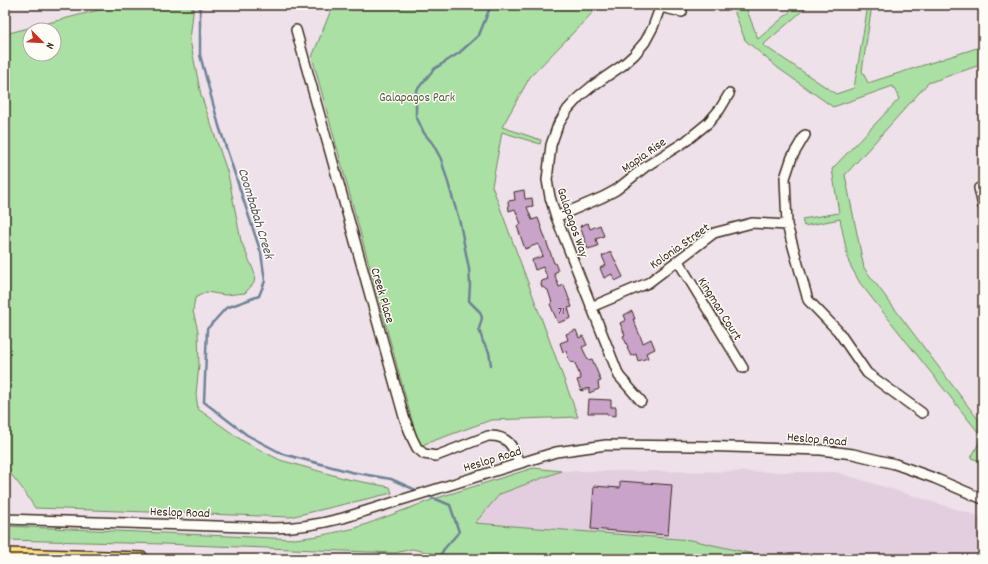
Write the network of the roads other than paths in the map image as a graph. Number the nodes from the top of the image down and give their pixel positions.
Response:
1 (661, 6) edge
2 (682, 12) dead end
3 (296, 30) dead end
4 (729, 94) dead end
5 (805, 135) dead end
6 (979, 188) dead end
7 (983, 206) edge
8 (556, 217) junction
9 (787, 224) junction
10 (678, 261) junction
11 (591, 307) junction
12 (743, 368) dead end
13 (641, 401) dead end
14 (922, 413) dead end
15 (519, 463) junction
16 (983, 499) edge
17 (5, 519) edge
18 (5, 555) edge
19 (142, 559) edge

1 - 2 street, Galapagos Way
1 - 8 street, Galapagos Way
3 - 15 street, Creek Place
4 - 8 street, Mapia Rise
5 - 9 street
6 - 7 street
8 - 11 street, Galapagos Way
9 - 10 street, Kolonia Street
9 - 14 street
10 - 11 street, Kolonia Street
10 - 12 street, Kingman Court
11 - 13 street, Galapagos Way
15 - 16 street, Heslop Road
15 - 17 street, Heslop Road
18 - 19 highway

